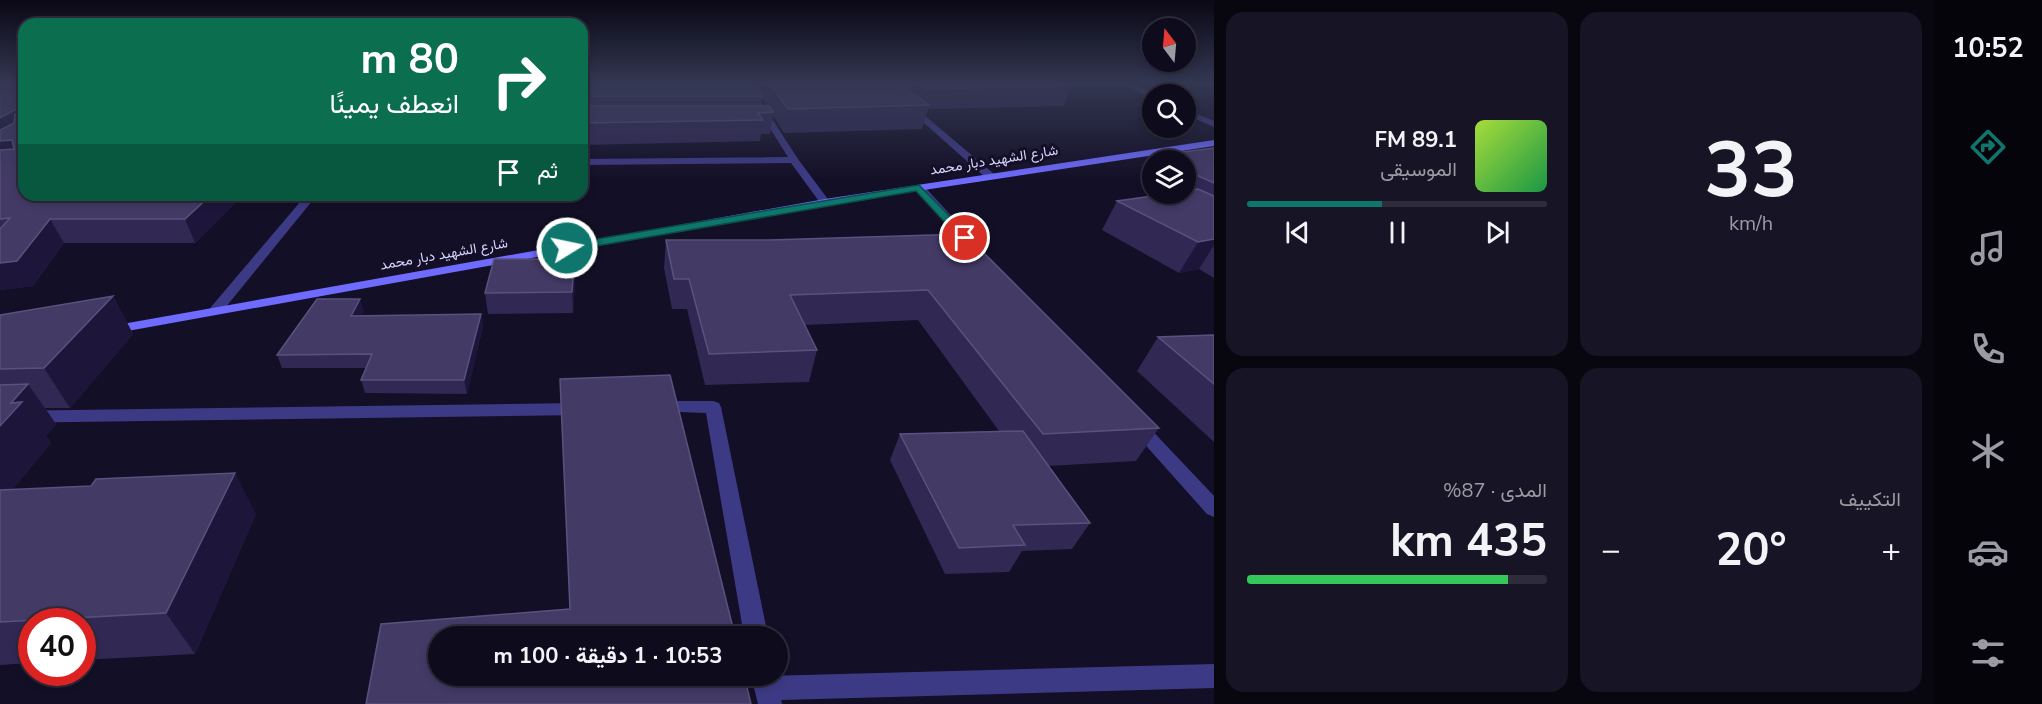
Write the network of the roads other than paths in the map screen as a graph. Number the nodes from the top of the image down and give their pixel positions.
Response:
1 (765, 115) edge
2 (917, 115) edge
3 (1196, 116) edge
4 (758, 122) edge
5 (770, 122) junction
6 (1214, 124) edge
7 (1214, 143) edge
8 (794, 160) junction
9 (588, 162) edge
10 (990, 176) junction
11 (919, 187) junction
12 (307, 201) edge
13 (825, 202) junction
14 (982, 257) edge
15 (216, 310) junction
16 (102, 331) edge
17 (594, 408) edge
18 (642, 408) edge
19 (1126, 414) edge
20 (0, 417) edge
21 (1214, 509) edge
22 (754, 626) edge
23 (1214, 676) edge
24 (767, 689) edge

1 - 5 street
2 - 10 street
3 - 6 street
4 - 5 street
5 - 8 street
7 - 10 street, شارع الشهيد دبار محمد
8 - 9 street
8 - 13 street
10 - 11 street, شارع الشهيد دبار محمد
11 - 13 street, شارع الشهيد دبار محمد
11 - 14 street
12 - 15 street
13 - 15 street, شارع الشهيد دبار محمد
15 - 16 street, شارع الشهيد دبار محمد
17 - 20 street
18 - 22 street
19 - 21 street
23 - 24 street

